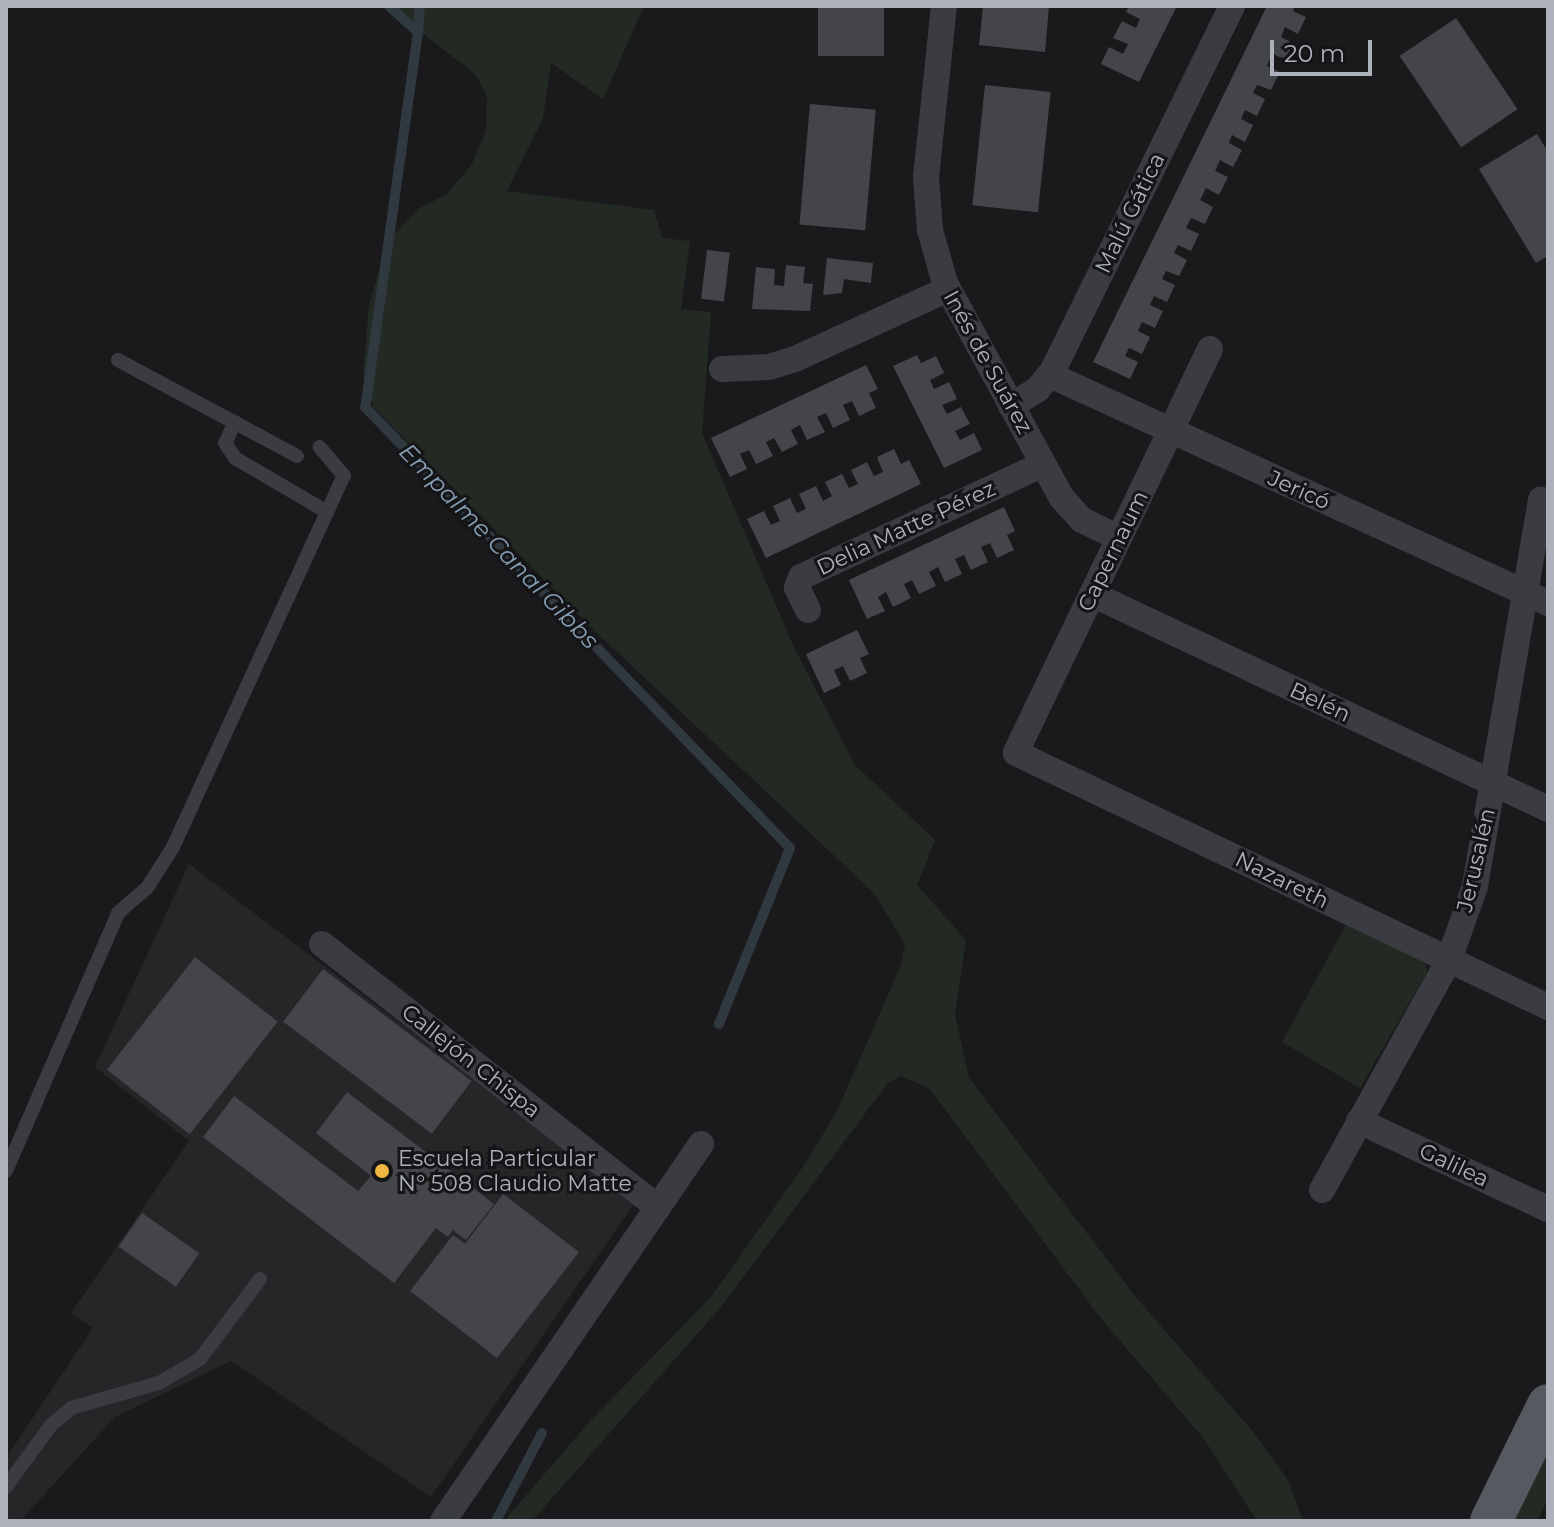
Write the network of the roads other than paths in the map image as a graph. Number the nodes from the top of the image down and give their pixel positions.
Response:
1 (944, 6) edge
2 (1232, 6) edge
3 (948, 289) junction
4 (1210, 349) dead end
5 (118, 360) dead end
6 (722, 369) dead end
7 (1050, 375) junction
8 (1011, 406) junction
9 (235, 422) junction
10 (1170, 431) junction
11 (320, 447) dead end
12 (297, 456) dead end
13 (1043, 464) junction
14 (1541, 500) dead end
15 (327, 512) junction
16 (1119, 538) junction
17 (1092, 594) junction
18 (1537, 598) edge
19 (808, 610) dead end
20 (1016, 753) joint
21 (1492, 783) junction
22 (1548, 809) edge
23 (322, 944) dead end
24 (1449, 960) junction
25 (1548, 1007) edge
26 (1359, 1121) junction
27 (701, 1144) dead end
28 (6, 1171) edge
29 (1322, 1190) dead end
30 (658, 1207) junction
31 (1548, 1209) edge
32 (260, 1279) dead end
33 (1548, 1405) edge
34 (6, 1487) edge
35 (443, 1521) edge
36 (1491, 1521) edge

1 - 3 street, Inés de Suárez
2 - 7 street, Malú Gática
3 - 6 street
3 - 8 street, Inés de Suárez
4 - 10 street, Capernaum
5 - 9 lane
7 - 8 street, Malú Gática
7 - 10 street, Jericó
8 - 13 street, Inés de Suárez
9 - 12 lane
9 - 15 lane
10 - 16 street, Capernaum
10 - 18 street, Jericó
11 - 15 lane
13 - 16 street, Inés de Suárez
13 - 19 street, Delia Matte Pérez
14 - 18 street, Jerusalén
15 - 28 lane
16 - 17 street, Capernaum
17 - 20 street, Capernaum
17 - 21 street, Belén
18 - 21 street, Jerusalén
20 - 24 street, Nazareth
21 - 22 street, Belén
21 - 24 street, Jerusalén
23 - 30 street, Callejón Chispa
24 - 25 street, Nazareth
24 - 26 street, Jerusalén
26 - 29 street, Jerusalén
26 - 31 street, Galilea
27 - 30 street
30 - 35 street
32 - 34 lane
33 - 36 main road

